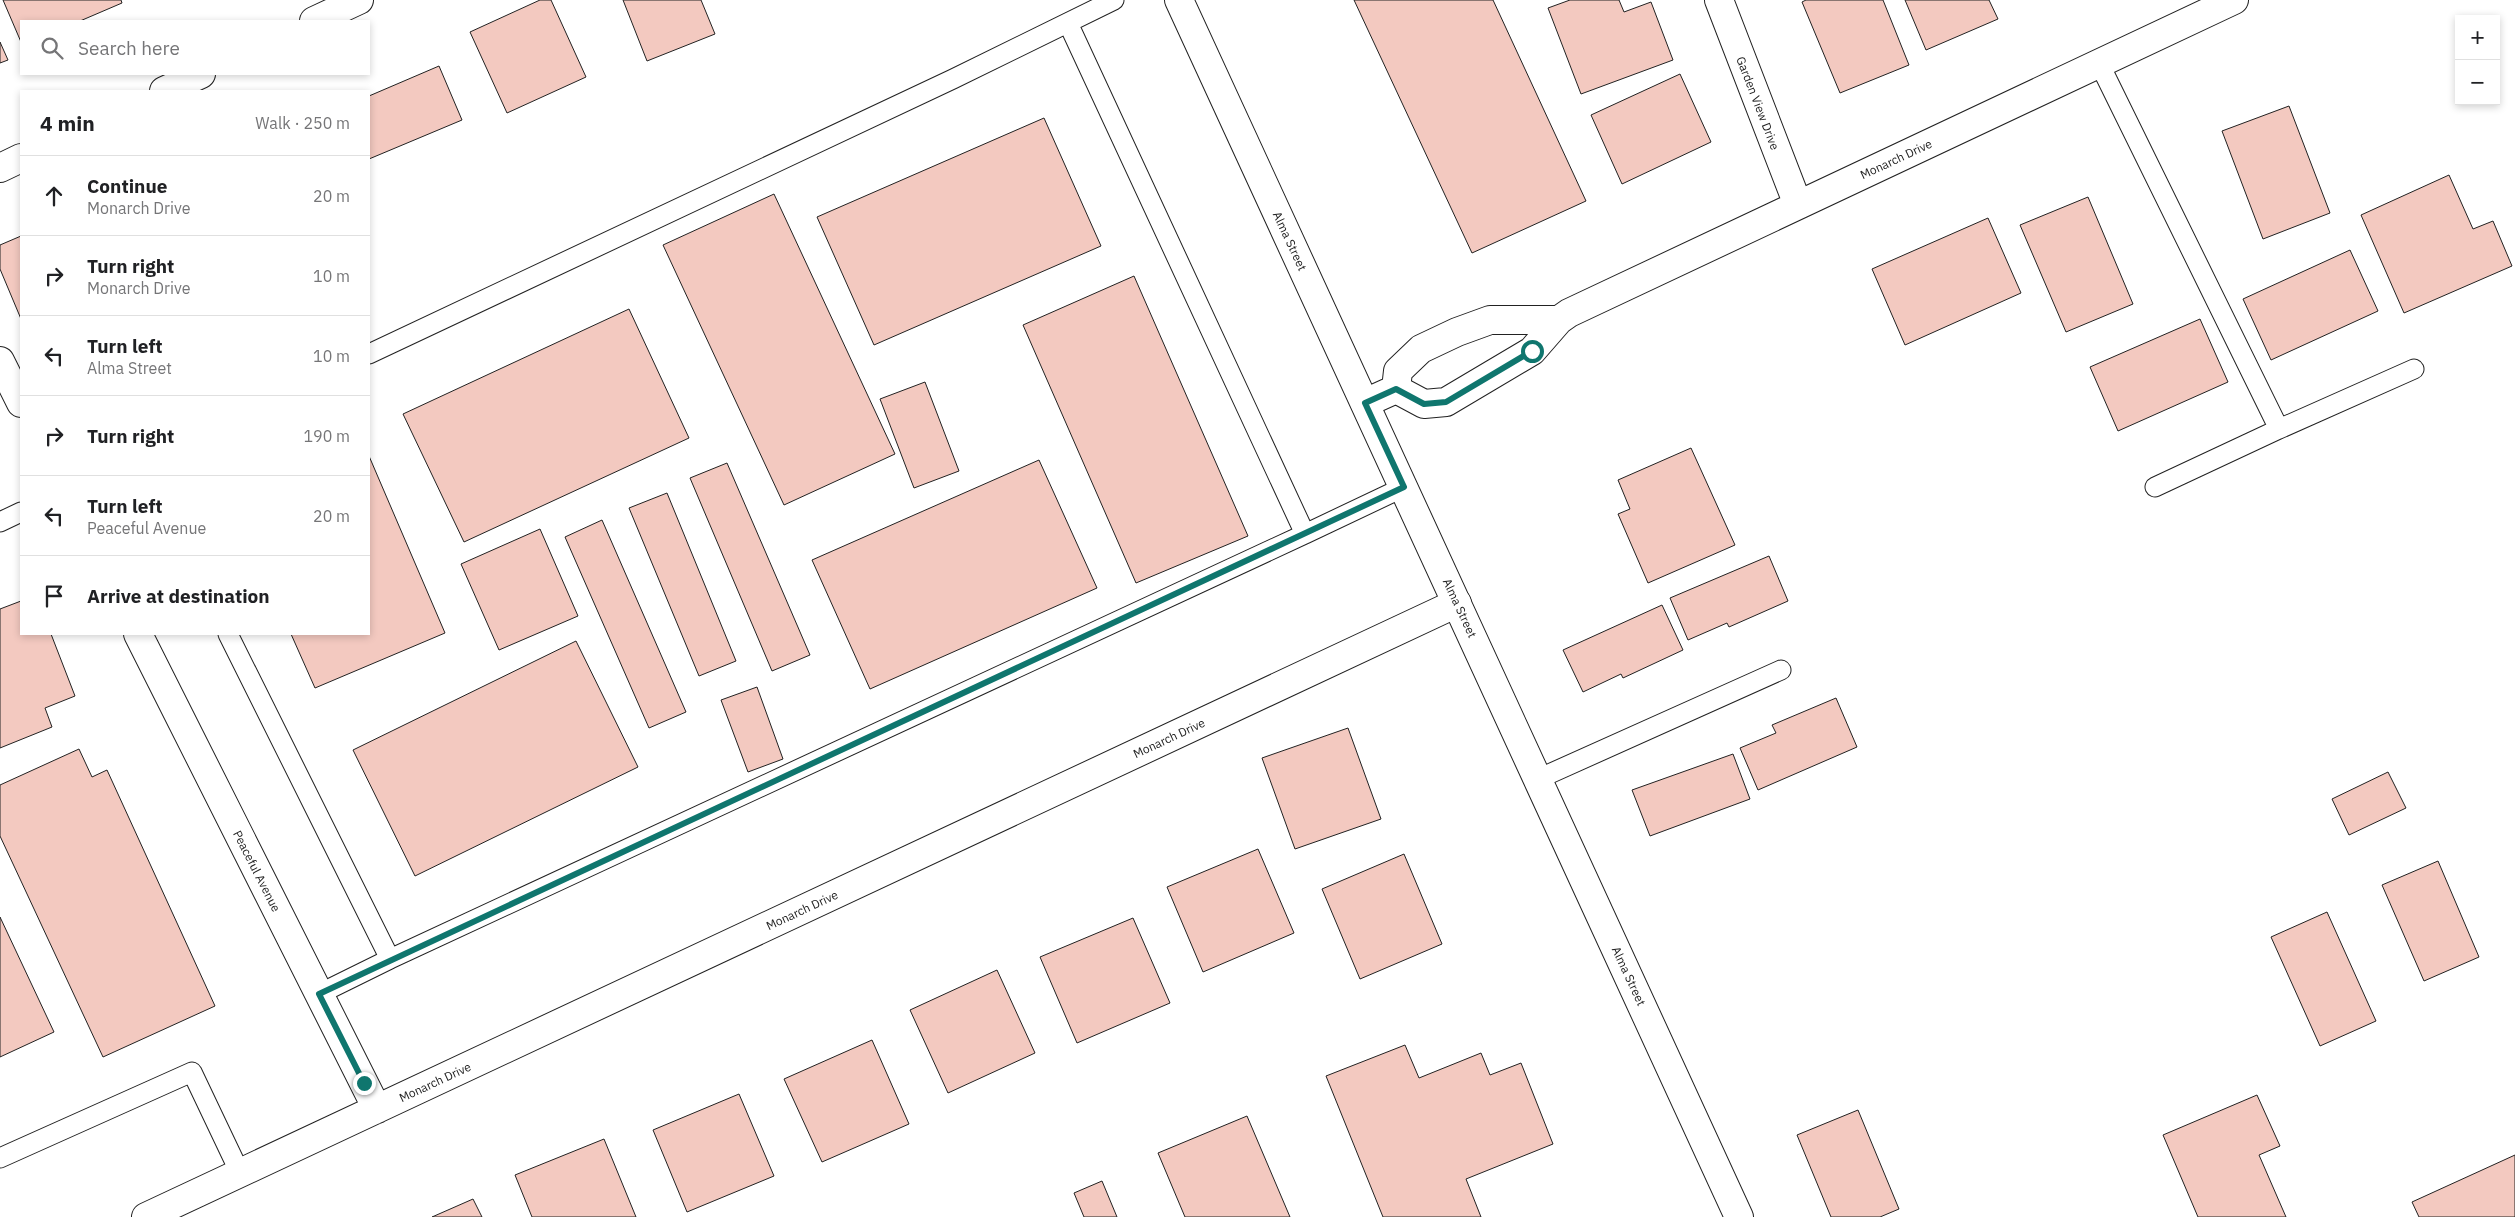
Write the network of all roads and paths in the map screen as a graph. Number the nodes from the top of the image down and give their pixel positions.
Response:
1 (359, 0) edge
2 (1114, 0) edge
3 (1179, 0) edge
4 (1719, 0) edge
5 (2234, 0) edge
6 (316, 20) edge
7 (1068, 23) junction
8 (2099, 63) junction
9 (199, 75) edge
10 (166, 90) edge
11 (20, 158) edge
12 (0, 168) edge
13 (1798, 205) junction
14 (1559, 320) junction
15 (370, 354) edge
16 (0, 361) edge
17 (2414, 369) dead end
18 (1396, 389) junction
19 (20, 401) edge
20 (1365, 403) junction
21 (2279, 429) junction
22 (1404, 487) junction
23 (2155, 487) dead end
24 (20, 512) edge
25 (0, 522) edge
26 (1305, 534) junction
27 (1457, 603) junction
28 (139, 635) edge
29 (228, 635) edge
30 (1780, 670) dead end
31 (1538, 778) junction
32 (390, 959) junction
33 (319, 994) junction
34 (377, 1109) junction
35 (0, 1158) edge
36 (240, 1173) junction
37 (146, 1217) edge
38 (1739, 1217) edge

1 - 6 street
2 - 7 lane
3 - 20 street, Alma Street
4 - 13 street, Garden View Drive
5 - 8 street, Monarch Drive
7 - 15 lane
7 - 26 lane
8 - 13 street, Monarch Drive
8 - 21 lane
9 - 10 street
11 - 12 street
13 - 14 street, Monarch Drive
14 - 18 street, Monarch Drive
14 - 18 street, Monarch Drive
16 - 19 street
17 - 21 lane
18 - 20 street
20 - 22 street, Alma Street
21 - 23 lane
22 - 26 lane
22 - 27 street, Alma Street
24 - 25 lane
26 - 32 lane
27 - 31 street, Alma Street
27 - 34 street, Monarch Drive
28 - 33 street, Peaceful Avenue
29 - 32 lane
30 - 31 lane
31 - 38 street, Alma Street
32 - 33 lane
33 - 34 street, Peaceful Avenue
34 - 36 street, Monarch Drive
35 - 36 lane
36 - 37 street, Monarch Drive

